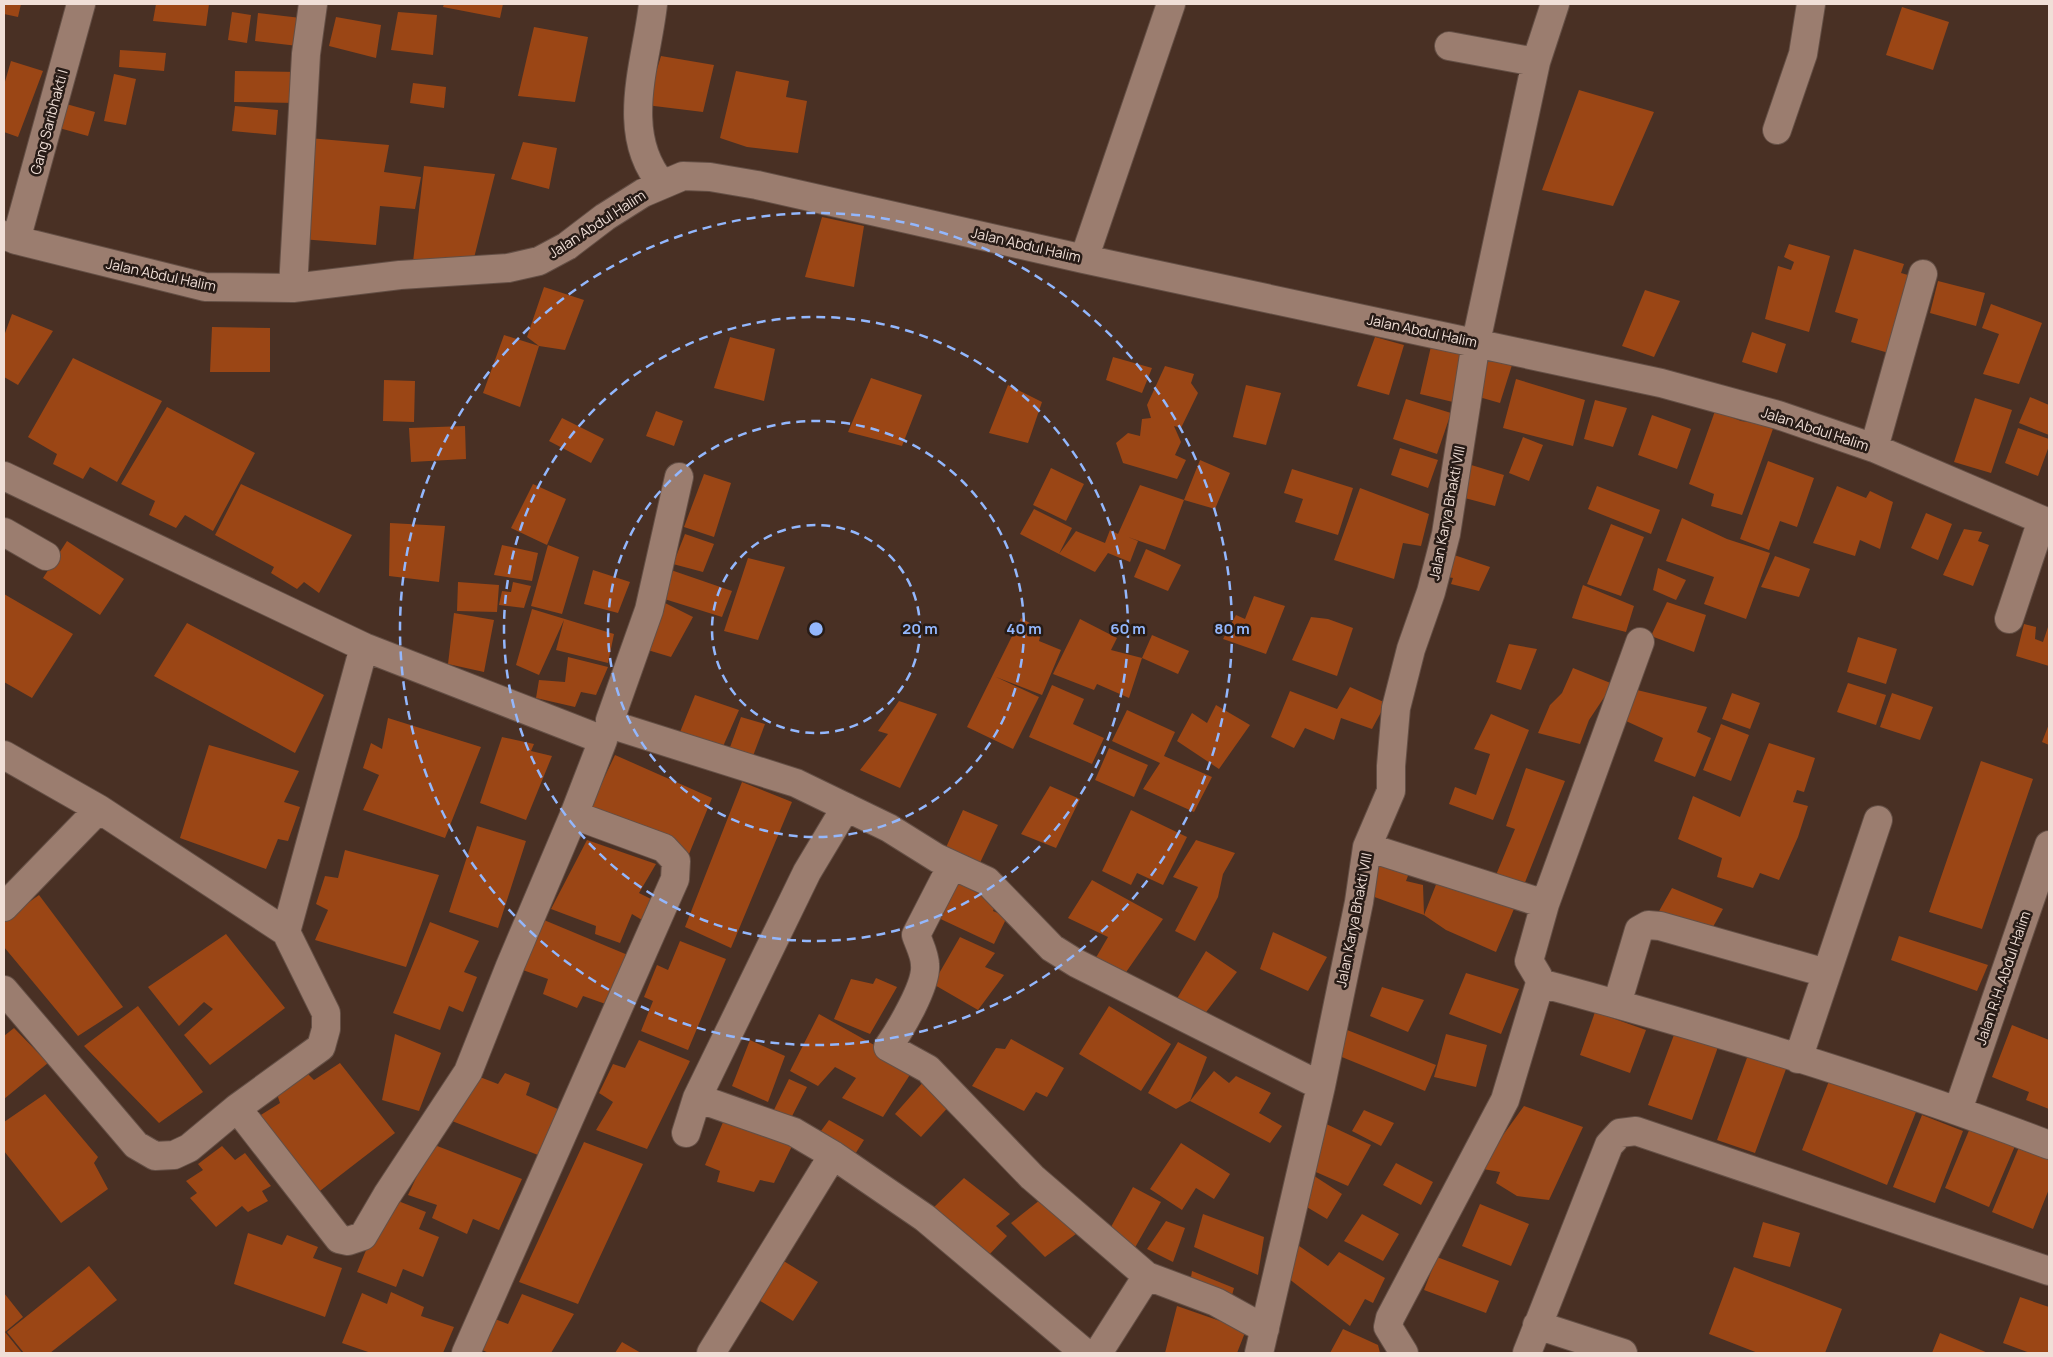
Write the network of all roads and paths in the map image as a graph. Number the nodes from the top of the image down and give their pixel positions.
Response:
1 (81, 4) edge
2 (313, 4) edge
3 (653, 4) edge
4 (1171, 4) edge
5 (1555, 4) edge
6 (1811, 4) edge
7 (1449, 46) dead end
8 (1536, 62) junction
9 (1777, 130) dead end
10 (662, 184) junction
11 (10, 237) edge
12 (1084, 258) junction
13 (1923, 274) dead end
14 (293, 288) junction
15 (1476, 342) junction
16 (1874, 448) junction
17 (4, 476) edge
18 (679, 477) dead end
19 (2046, 522) edge
20 (4, 532) edge
21 (46, 556) dead end
22 (2009, 619) dead end
23 (1640, 642) dead end
24 (364, 647) junction
25 (4, 755) edge
26 (846, 807) junction
27 (99, 809) junction
28 (574, 814) junction
29 (1878, 820) dead end
30 (2049, 845) edge
31 (1367, 848) junction
32 (952, 865) junction
33 (1546, 904) junction
34 (4, 907) edge
35 (286, 932) junction
36 (1826, 973) junction
37 (1540, 983) junction
38 (4, 990) edge
39 (1617, 1004) junction
40 (1798, 1059) junction
41 (1321, 1086) junction
42 (697, 1098) junction
43 (237, 1108) junction
44 (1958, 1110) junction
45 (686, 1133) dead end
46 (2049, 1145) edge
47 (833, 1155) junction
48 (2049, 1271) edge
49 (1147, 1276) junction
50 (1537, 1325) junction
51 (1262, 1341) edge
52 (466, 1353) edge
53 (711, 1353) edge
54 (1085, 1353) edge
55 (1098, 1353) edge
56 (1404, 1353) edge
57 (1527, 1353) edge
58 (1623, 1353) edge

1 - 11 street, Gang Saribhakti I
2 - 14 street
3 - 10 street
4 - 12 street
5 - 8 street, Jalan Karya Bhakti VIII
6 - 9 street
7 - 8 street
8 - 15 street, Jalan Karya Bhakti VIII
10 - 12 street, Jalan Abdul Halim
10 - 14 street, Jalan Abdul Halim
11 - 14 street, Jalan Abdul Halim
12 - 15 street, Jalan Abdul Halim
13 - 16 street
15 - 16 street, Jalan Abdul Halim
15 - 31 street, Jalan Karya Bhakti VIII
16 - 19 street, Jalan Abdul Halim
17 - 24 street
18 - 26 street
19 - 22 street
20 - 21 street
23 - 33 street
24 - 28 street
24 - 35 street
25 - 27 street
26 - 32 street
26 - 42 street
27 - 34 street
27 - 35 street
28 - 43 street
28 - 52 street
29 - 36 street
30 - 44 street, Jalan R.H. Abdul Halim
31 - 33 street
31 - 41 street, Jalan Karya Bhakti VIII
32 - 41 street
32 - 49 street
33 - 37 street
35 - 43 street
36 - 39 street
36 - 40 street
37 - 39 street
37 - 56 street
38 - 43 street
39 - 40 street
40 - 44 street
41 - 51 street, Jalan Karya Bhakti VIII
42 - 45 street
42 - 47 street
44 - 46 street
47 - 53 street
47 - 54 street
48 - 50 street
49 - 51 street
49 - 55 street
50 - 57 street
50 - 58 street

